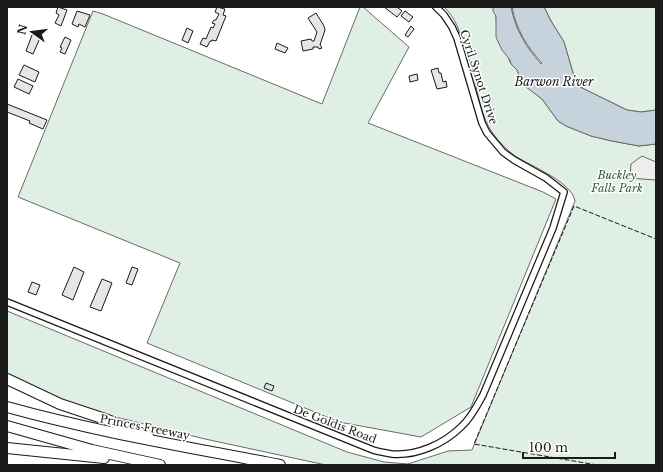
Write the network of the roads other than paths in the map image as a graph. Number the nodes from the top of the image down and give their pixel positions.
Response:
1 (436, 7) edge
2 (564, 192) joint
3 (7, 302) edge
4 (7, 379) edge
5 (7, 407) edge
6 (7, 426) edge
7 (170, 445) junction
8 (7, 448) edge
9 (159, 465) edge
10 (280, 465) edge

1 - 2 street, Cyril Synot Drive
2 - 3 street, De Goldis Road
4 - 7 highway
5 - 7 highway, Princes Freeway
6 - 9 highway
7 - 10 highway, Princes Freeway
8 - 9 highway

